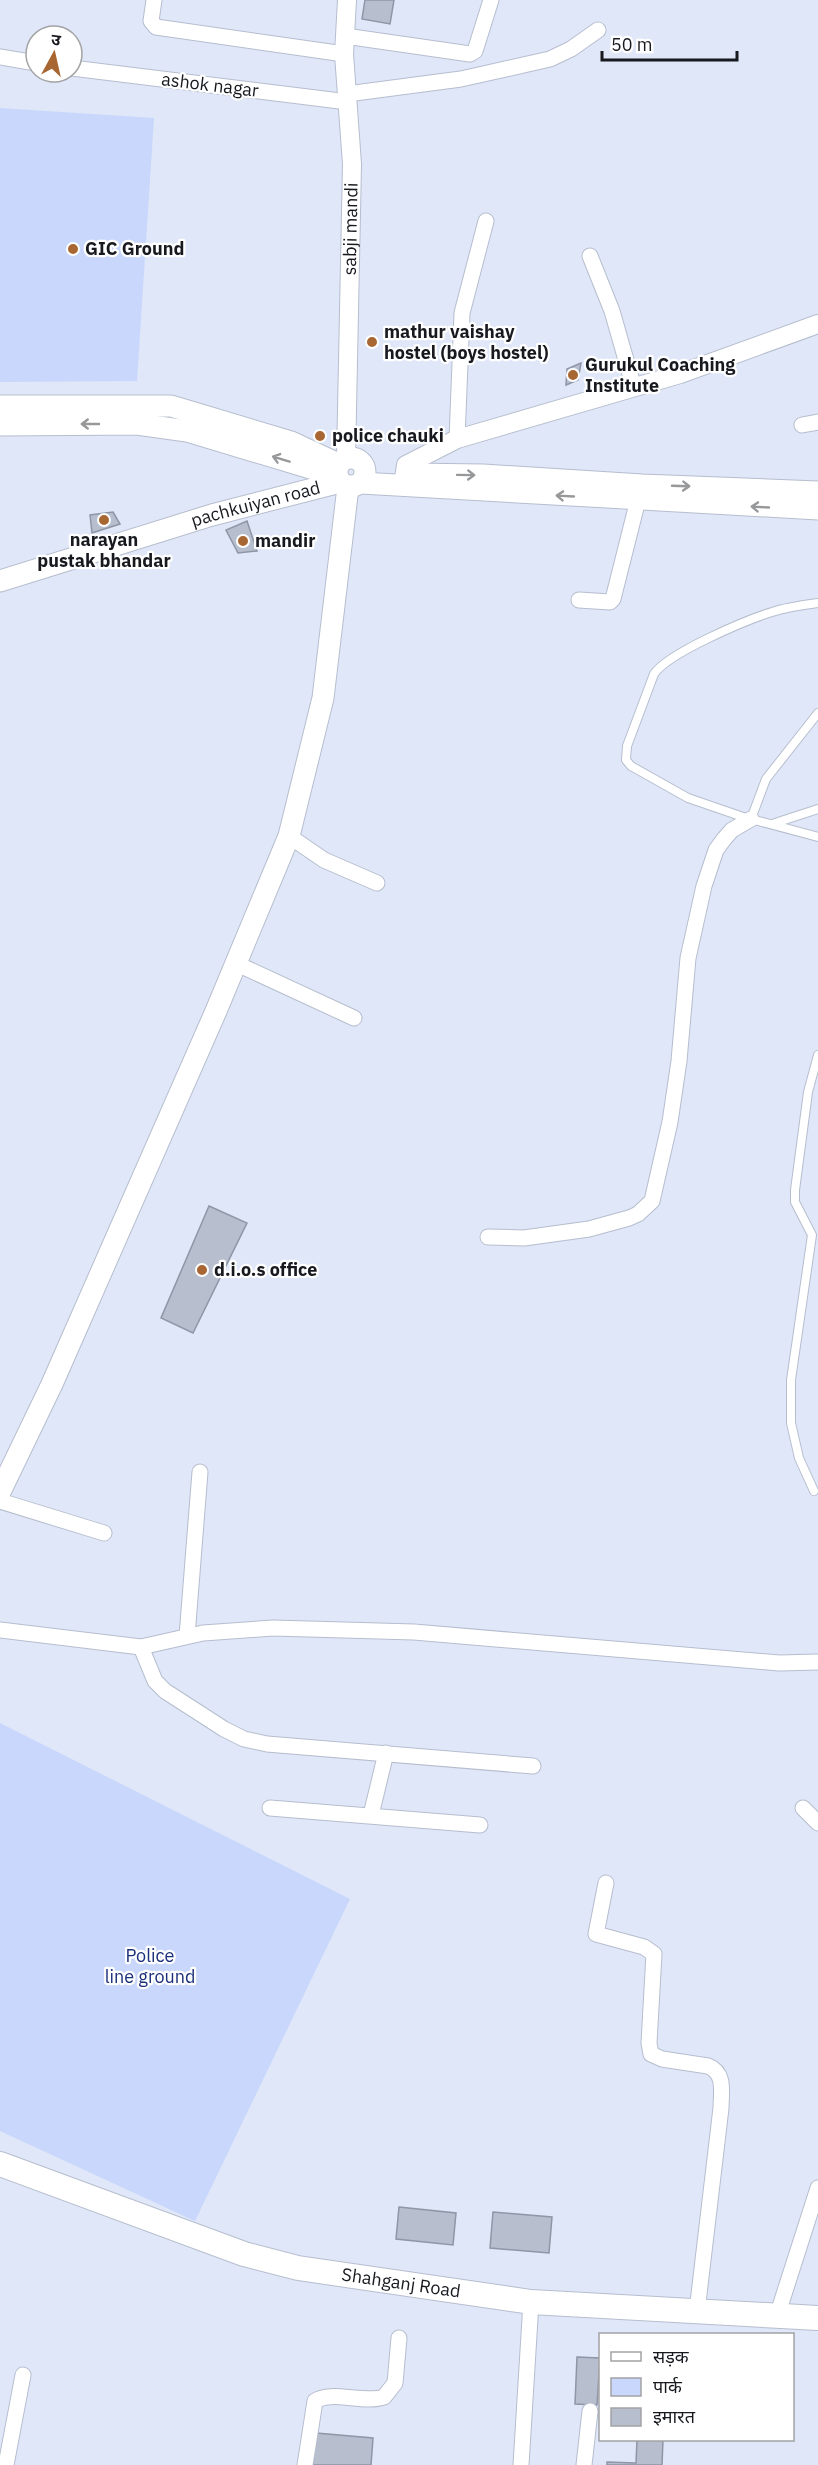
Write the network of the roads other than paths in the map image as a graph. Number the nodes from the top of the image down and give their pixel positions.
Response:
1 (154, 0) edge
2 (347, 0) edge
3 (491, 0) edge
4 (598, 30) dead end
5 (345, 45) junction
6 (0, 57) edge
7 (24, 61) edge
8 (84, 69) edge
9 (347, 98) junction
10 (486, 221) dead end
11 (590, 256) dead end
12 (818, 324) edge
13 (634, 388) junction
14 (0, 406) edge
15 (171, 406) junction
16 (818, 422) edge
17 (0, 425) edge
18 (802, 425) dead end
19 (170, 429) junction
20 (458, 439) junction
21 (348, 475) junction
22 (404, 480) junction
23 (818, 492) edge
24 (640, 493) junction
25 (818, 509) edge
26 (0, 581) edge
27 (579, 600) dead end
28 (818, 603) edge
29 (818, 713) edge
30 (818, 808) edge
31 (751, 819) junction
32 (774, 824) junction
33 (289, 837) junction
34 (818, 837) edge
35 (378, 883) dead end
36 (235, 963) junction
37 (354, 1018) dead end
38 (818, 1055) edge
39 (488, 1237) dead end
40 (200, 1472) dead end
41 (814, 1491) dead end
42 (0, 1492) edge
43 (0, 1501) edge
44 (105, 1533) dead end
45 (0, 1630) edge
46 (187, 1636) junction
47 (141, 1647) junction
48 (818, 1662) edge
49 (386, 1753) junction
50 (533, 1766) dead end
51 (270, 1808) dead end
52 (803, 1808) dead end
53 (371, 1815) junction
54 (818, 1823) edge
55 (480, 1825) dead end
56 (606, 1883) dead end
57 (0, 2164) edge
58 (818, 2188) edge
59 (531, 2302) junction
60 (697, 2311) junction
61 (777, 2316) junction
62 (818, 2318) edge
63 (399, 2338) dead end
64 (23, 2375) dead end
65 (590, 2411) dead end
66 (6, 2465) edge
67 (305, 2465) edge
68 (521, 2465) edge
69 (584, 2465) edge

1 - 5 street
2 - 5 street, sabji mandi
3 - 5 street
4 - 9 street, ashok nagar
5 - 9 street, sabji mandi
6 - 7 street
8 - 9 street, ashok nagar
9 - 21 street, sabji mandi
10 - 20 street
11 - 13 street
12 - 13 street
13 - 20 street
14 - 15 main road
15 - 19 main road
15 - 21 main road
16 - 18 street
19 -> 17 main road
21 -> 19 main road
20 - 22 street
21 - 22 main road
21 - 26 main road, pachkuiyan road
21 - 33 main road
22 - 24 main road
24 -> 23 main road
25 -> 24 main road
24 - 27 street
28 - 31 lane
29 - 31 lane
30 - 32 lane
31 - 32 lane
31 - 39 street
32 - 34 lane
33 - 35 street
33 - 36 main road
36 - 37 street
36 - 42 main road
38 - 41 lane
40 - 46 street
43 - 44 street
45 - 47 street
46 - 47 street
46 - 48 street
47 - 49 street
49 - 50 street
49 - 53 street
51 - 53 street
52 - 54 street
53 - 55 street
56 - 60 street
57 - 59 main road, Shahganj Road
58 - 61 street
59 - 60 main road, Shahganj Road
59 - 68 street
60 - 61 main road, Shahganj Road
61 - 62 main road, Shahganj Road
63 - 67 street
64 - 66 street
65 - 69 street

